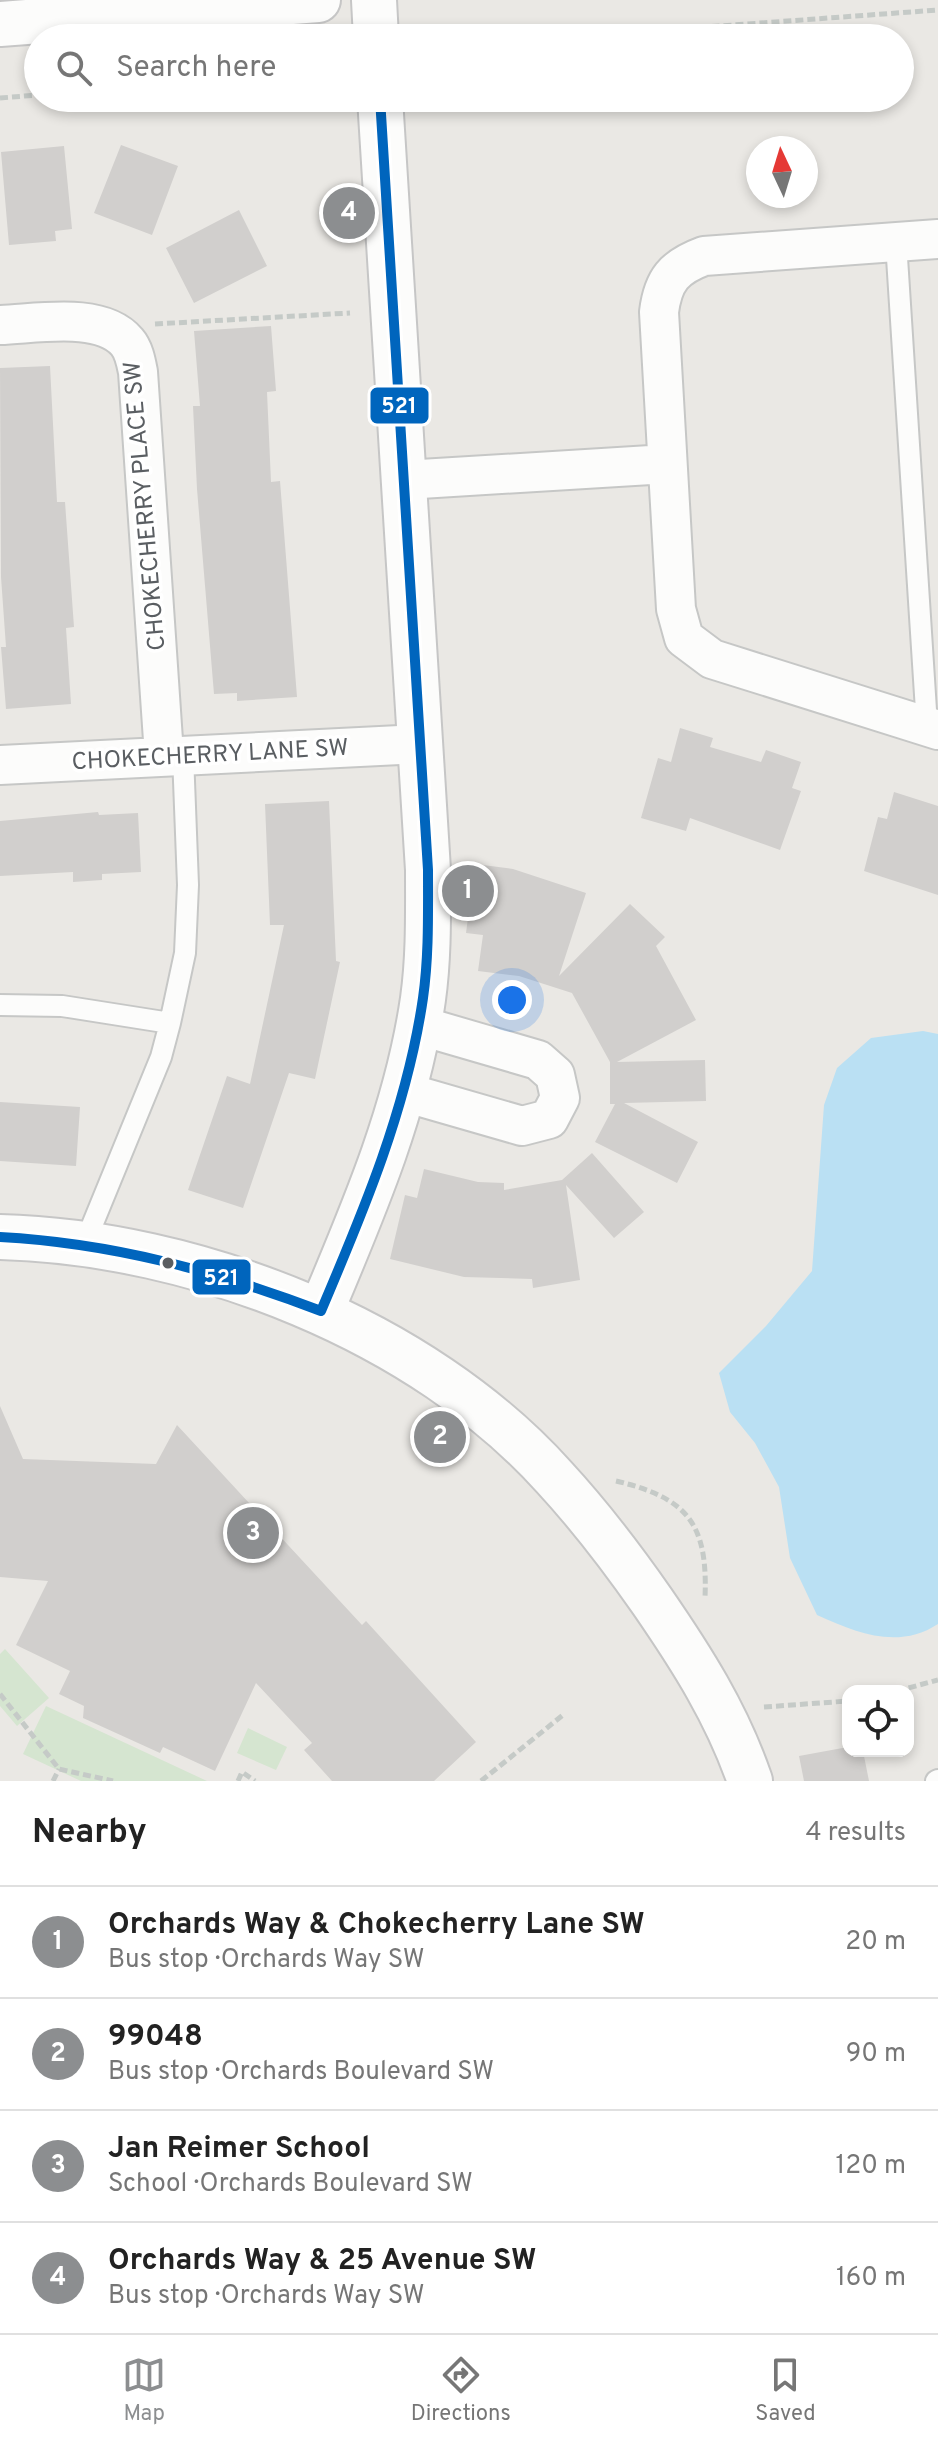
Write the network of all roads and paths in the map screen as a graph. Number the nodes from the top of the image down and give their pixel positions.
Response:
1 (318, 0) edge
2 (374, 0) edge
3 (938, 10) edge
4 (0, 24) edge
5 (375, 24) edge
6 (747, 24) edge
7 (24, 96) edge
8 (0, 98) edge
9 (381, 112) edge
10 (938, 239) edge
11 (896, 242) junction
12 (350, 313) dead end
13 (0, 325) edge
14 (106, 327) junction
15 (667, 464) junction
16 (404, 480) junction
17 (932, 728) edge
18 (420, 744) junction
19 (174, 755) junction
20 (0, 765) edge
21 (0, 1005) edge
22 (170, 1023) junction
23 (418, 1025) junction
24 (404, 1092) junction
25 (0, 1237) edge
26 (84, 1245) junction
27 (321, 1311) junction
28 (616, 1481) dead end
29 (705, 1598) dead end
30 (938, 1680) edge
31 (914, 1686) edge
32 (0, 1694) edge
33 (842, 1701) edge
34 (764, 1707) dead end
35 (563, 1715) dead end
36 (59, 1769) junction
37 (53, 1781) edge
38 (113, 1781) edge
39 (238, 1781) edge
40 (255, 1781) edge
41 (481, 1781) edge
42 (750, 1781) edge

1 - 4 street
2 - 5 street
3 - 6 path
7 - 8 path
9 - 16 street
10 - 11 street
11 - 15 street
11 - 17 lane
12 - 14 path
13 - 14 street
14 - 19 street, CHOKECHERRY PLACE SW
15 - 16 street
15 - 17 street
16 - 18 street
18 - 19 street, CHOKECHERRY LANE SW
18 - 23 street
19 - 20 street, CHOKECHERRY LANE SW
19 - 22 lane
21 - 22 lane
22 - 26 lane
23 - 24 street
23 - 24 street
24 - 27 street
25 - 26 street
26 - 27 street
27 - 42 street
28 - 29 path
30 - 31 path
32 - 36 path
33 - 34 path
35 - 41 path
36 - 37 path
36 - 38 path
39 - 40 path

